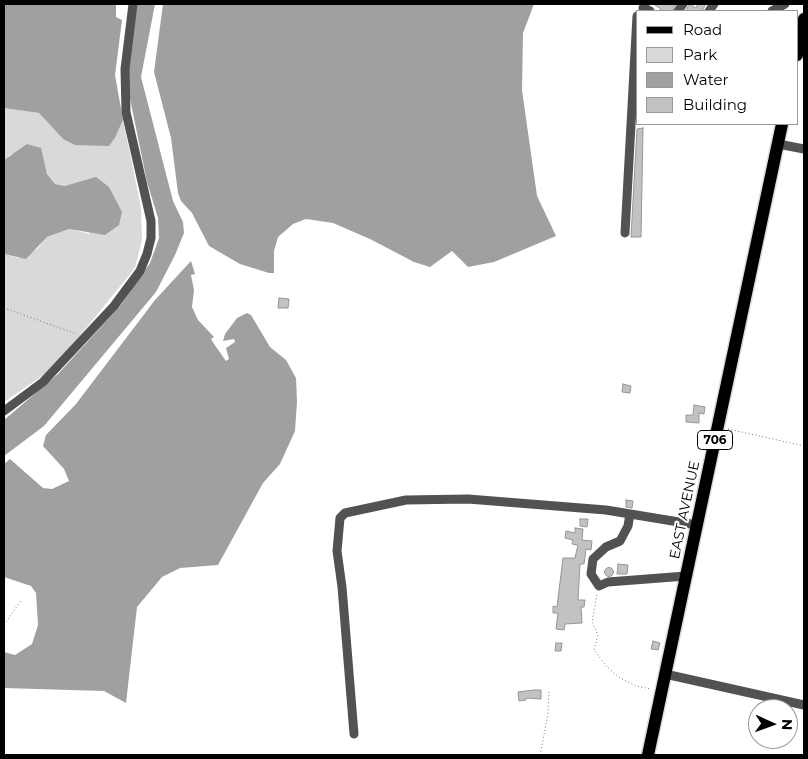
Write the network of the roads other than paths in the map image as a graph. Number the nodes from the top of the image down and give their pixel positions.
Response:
1 (133, 4) edge
2 (785, 4) edge
3 (775, 9) edge
4 (804, 19) edge
5 (636, 43) edge
6 (798, 50) edge
7 (782, 125) edge
8 (778, 144) junction
9 (804, 148) edge
10 (624, 233) dead end
11 (4, 411) edge
12 (630, 514) junction
13 (697, 525) junction
14 (686, 576) junction
15 (665, 674) junction
16 (804, 705) edge
17 (354, 734) dead end
18 (648, 755) edge

1 - 11 street
2 - 3 street
4 - 6 main road
5 - 10 street
7 - 8 main road, EAST AVENUE / 706
8 - 9 street
8 - 13 main road, EAST AVENUE / 706
12 - 13 street
12 - 14 street
12 - 17 street
13 - 14 main road, EAST AVENUE / 706
14 - 15 main road, EAST AVENUE / 706
15 - 16 street
15 - 18 main road, EAST AVENUE / 706

